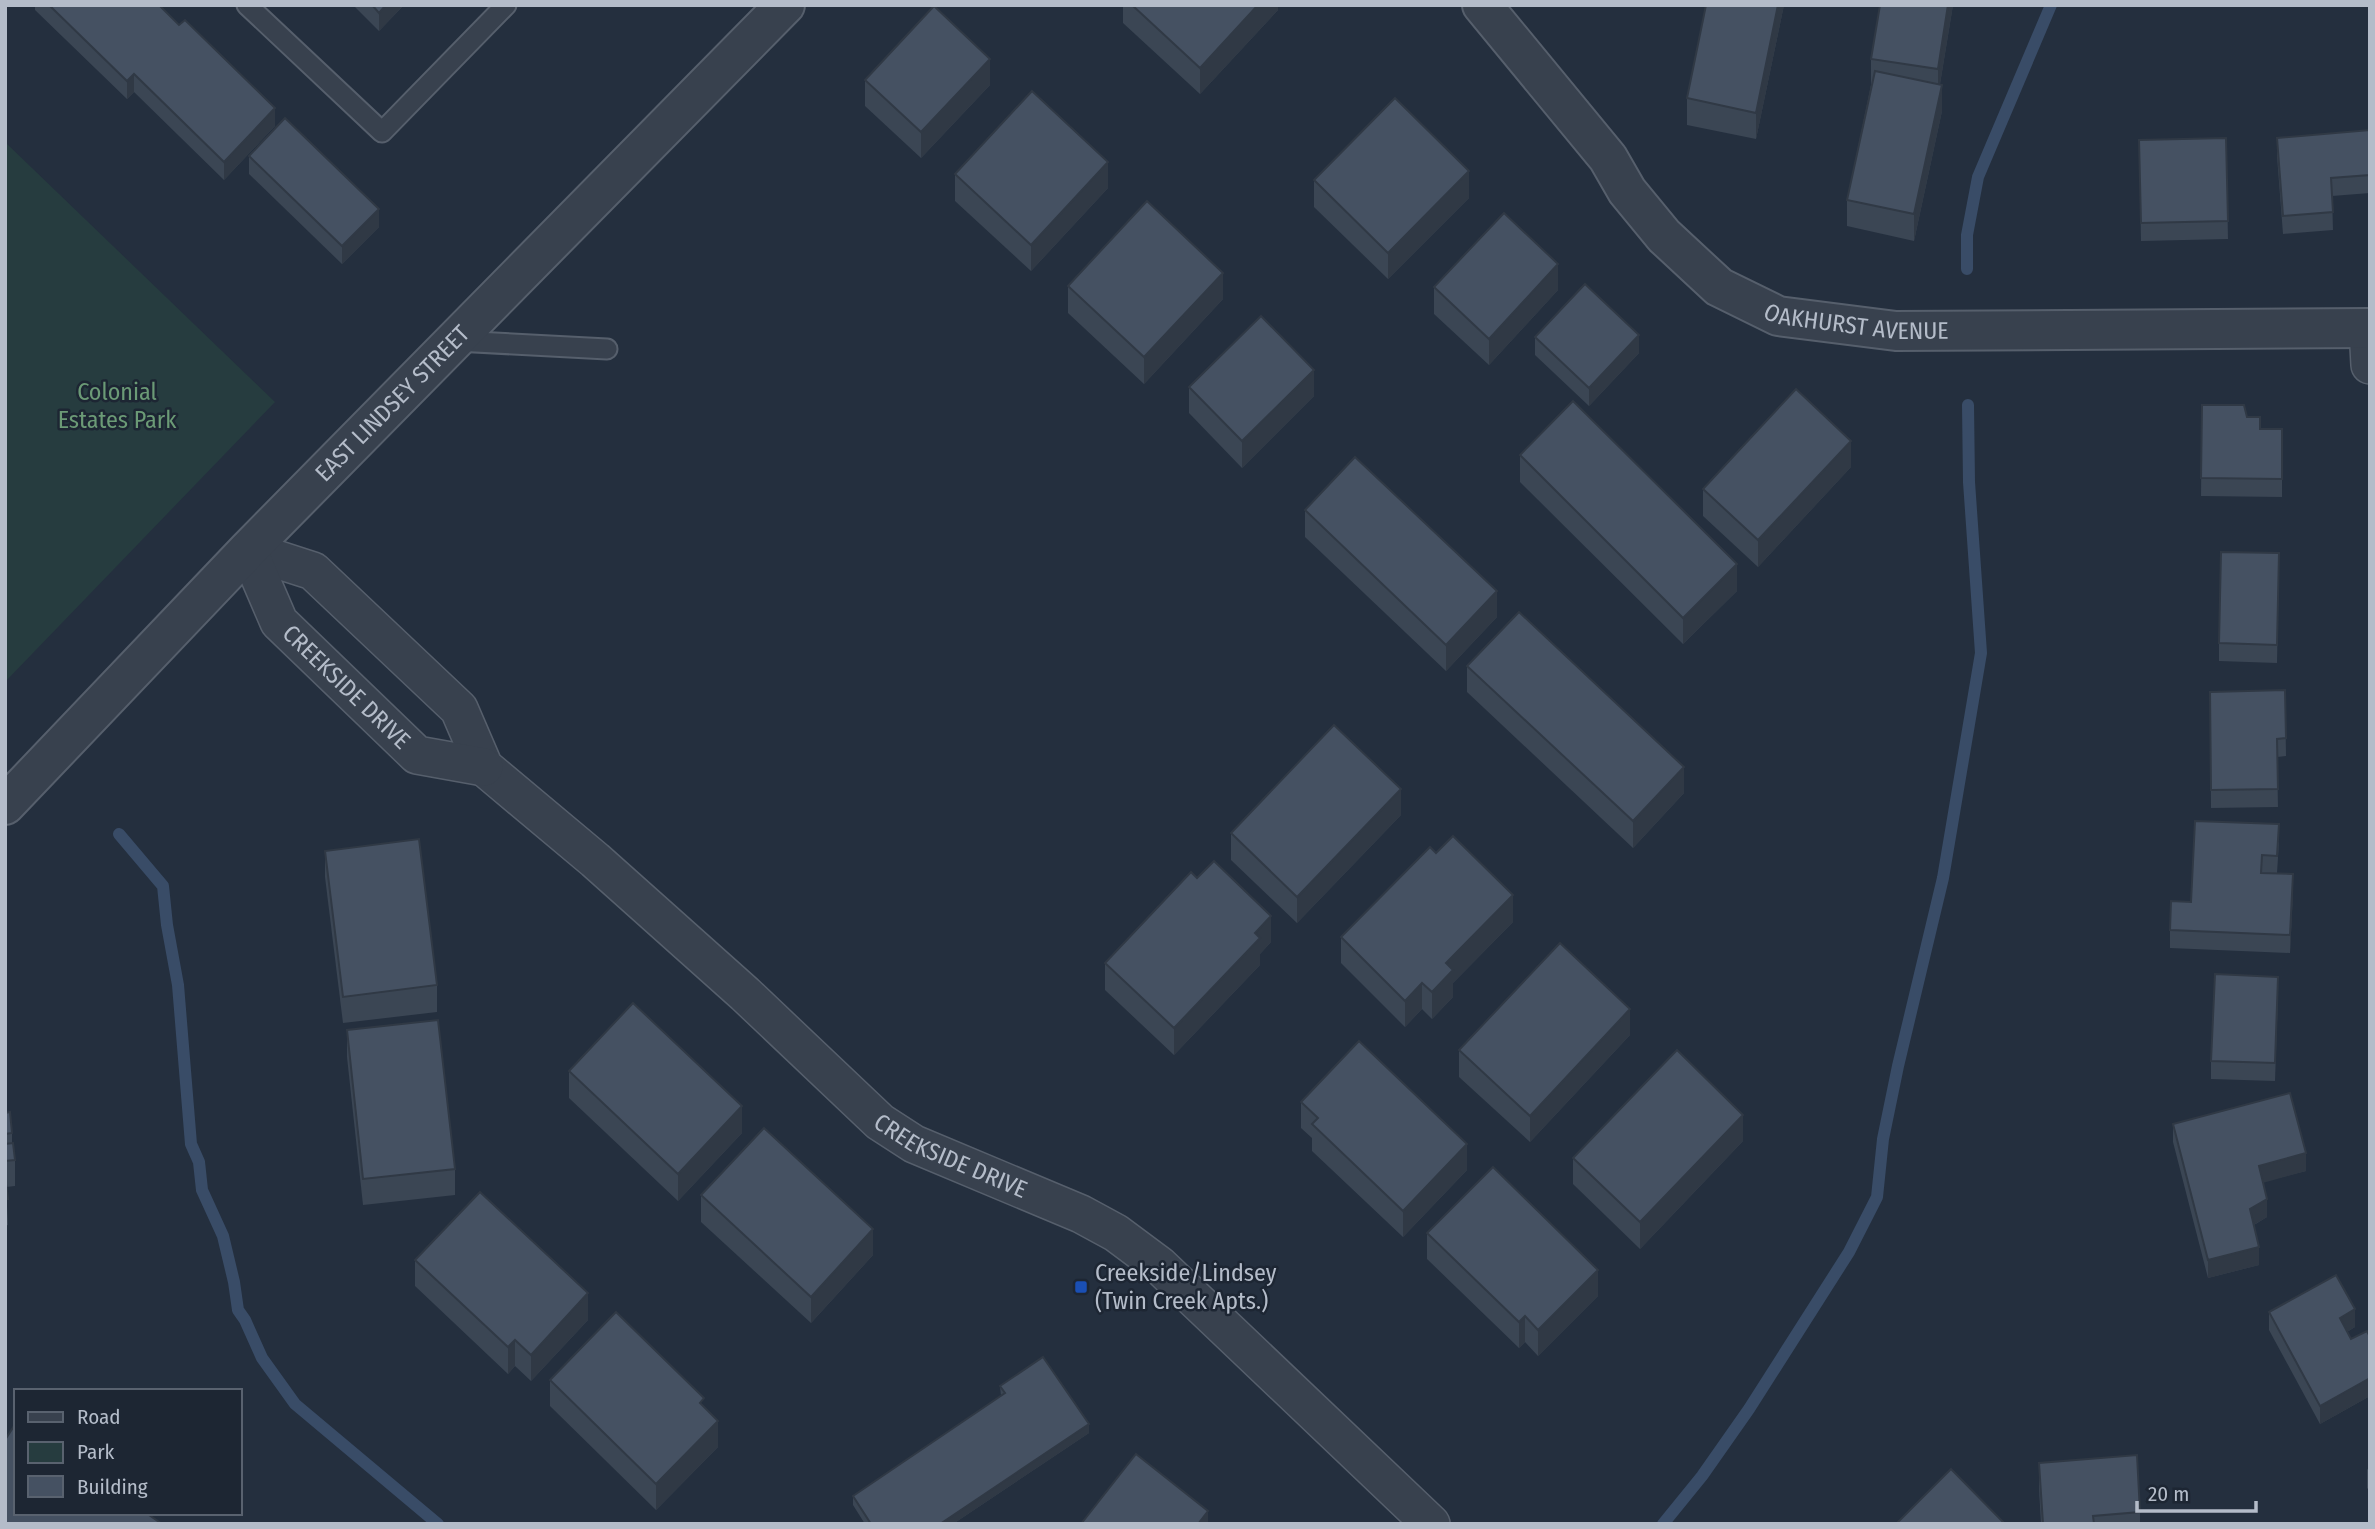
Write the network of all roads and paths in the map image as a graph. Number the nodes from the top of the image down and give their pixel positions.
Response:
1 (247, 5) edge
2 (506, 5) edge
3 (785, 5) edge
4 (1482, 5) edge
5 (455, 341) junction
6 (2369, 341) edge
7 (607, 349) dead end
8 (248, 550) junction
9 (484, 767) junction
10 (5, 805) edge
11 (1431, 1524) edge

1 - 2 lane
3 - 5 street, EAST LINDSEY STREET
4 - 6 street, OAKHURST AVENUE
5 - 7 lane
5 - 8 street, EAST LINDSEY STREET
8 - 9 street, CREEKSIDE DRIVE
8 - 9 street, CREEKSIDE DRIVE
8 - 10 street, EAST LINDSEY STREET
9 - 11 street, CREEKSIDE DRIVE

